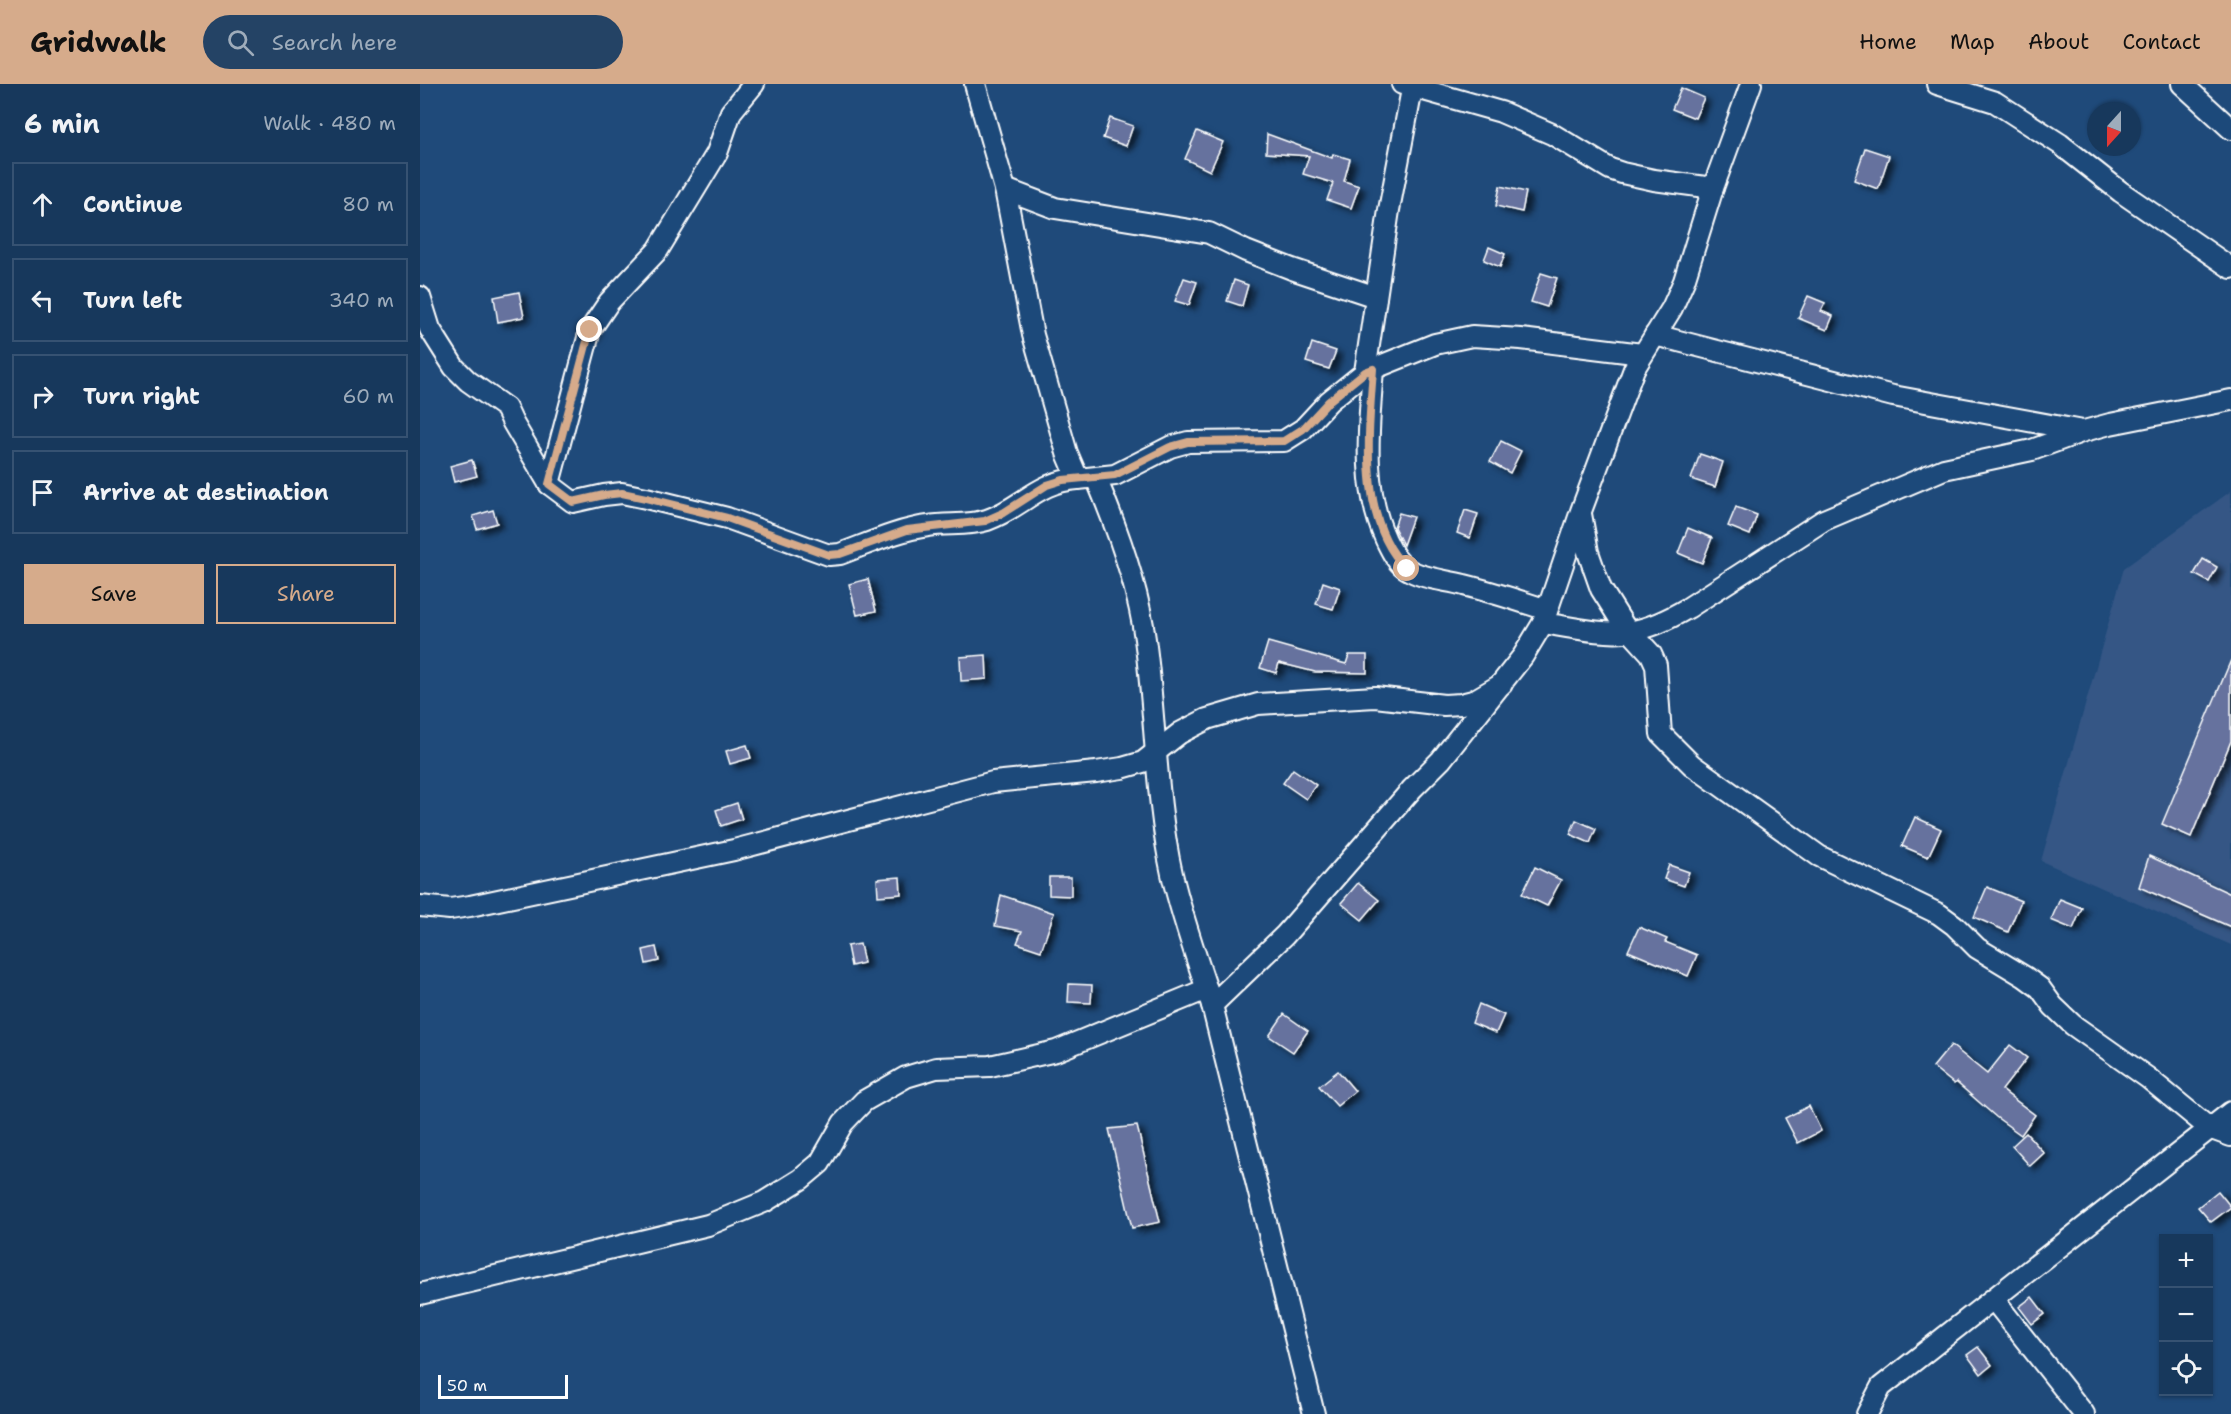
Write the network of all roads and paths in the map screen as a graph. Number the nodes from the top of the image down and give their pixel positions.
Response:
1 (754, 84) edge
2 (975, 84) edge
3 (1751, 84) edge
4 (1937, 84) edge
5 (1409, 85) edge
6 (2194, 88) edge
7 (2231, 129) edge
8 (1713, 188) junction
9 (1005, 189) junction
10 (2231, 268) edge
11 (420, 297) edge
12 (1376, 297) junction
13 (1655, 335) junction
14 (1642, 354) junction
15 (1369, 370) junction
16 (2231, 400) edge
17 (2084, 431) junction
18 (1087, 479) junction
19 (549, 484) junction
20 (1581, 511) junction
21 (1545, 617) junction
22 (1629, 632) junction
23 (1502, 684) junction
24 (1156, 753) junction
25 (420, 906) edge
26 (1209, 997) junction
27 (2231, 1112) edge
28 (2209, 1128) junction
29 (2231, 1136) edge
30 (420, 1294) edge
31 (1994, 1299) junction
32 (1314, 1414) edge
33 (1867, 1414) edge
34 (2084, 1414) edge

1 - 19 street
2 - 9 street
3 - 8 street
4 - 10 street
5 - 8 street
5 - 12 street
6 - 7 street
8 - 13 street
9 - 12 street
9 - 18 street
11 - 19 street
12 - 15 street
13 - 14 street
13 - 17 street
14 - 15 street
14 - 20 street
15 - 18 street
15 - 21 street
16 - 17 street
17 - 22 street
18 - 19 street
18 - 24 street
20 - 21 street
20 - 22 street
21 - 22 street
21 - 23 street
22 - 28 street
23 - 24 street
23 - 26 street
24 - 25 street
24 - 26 street
26 - 30 street
26 - 32 street
27 - 28 street
28 - 29 street
28 - 31 street
31 - 33 street
31 - 34 street

